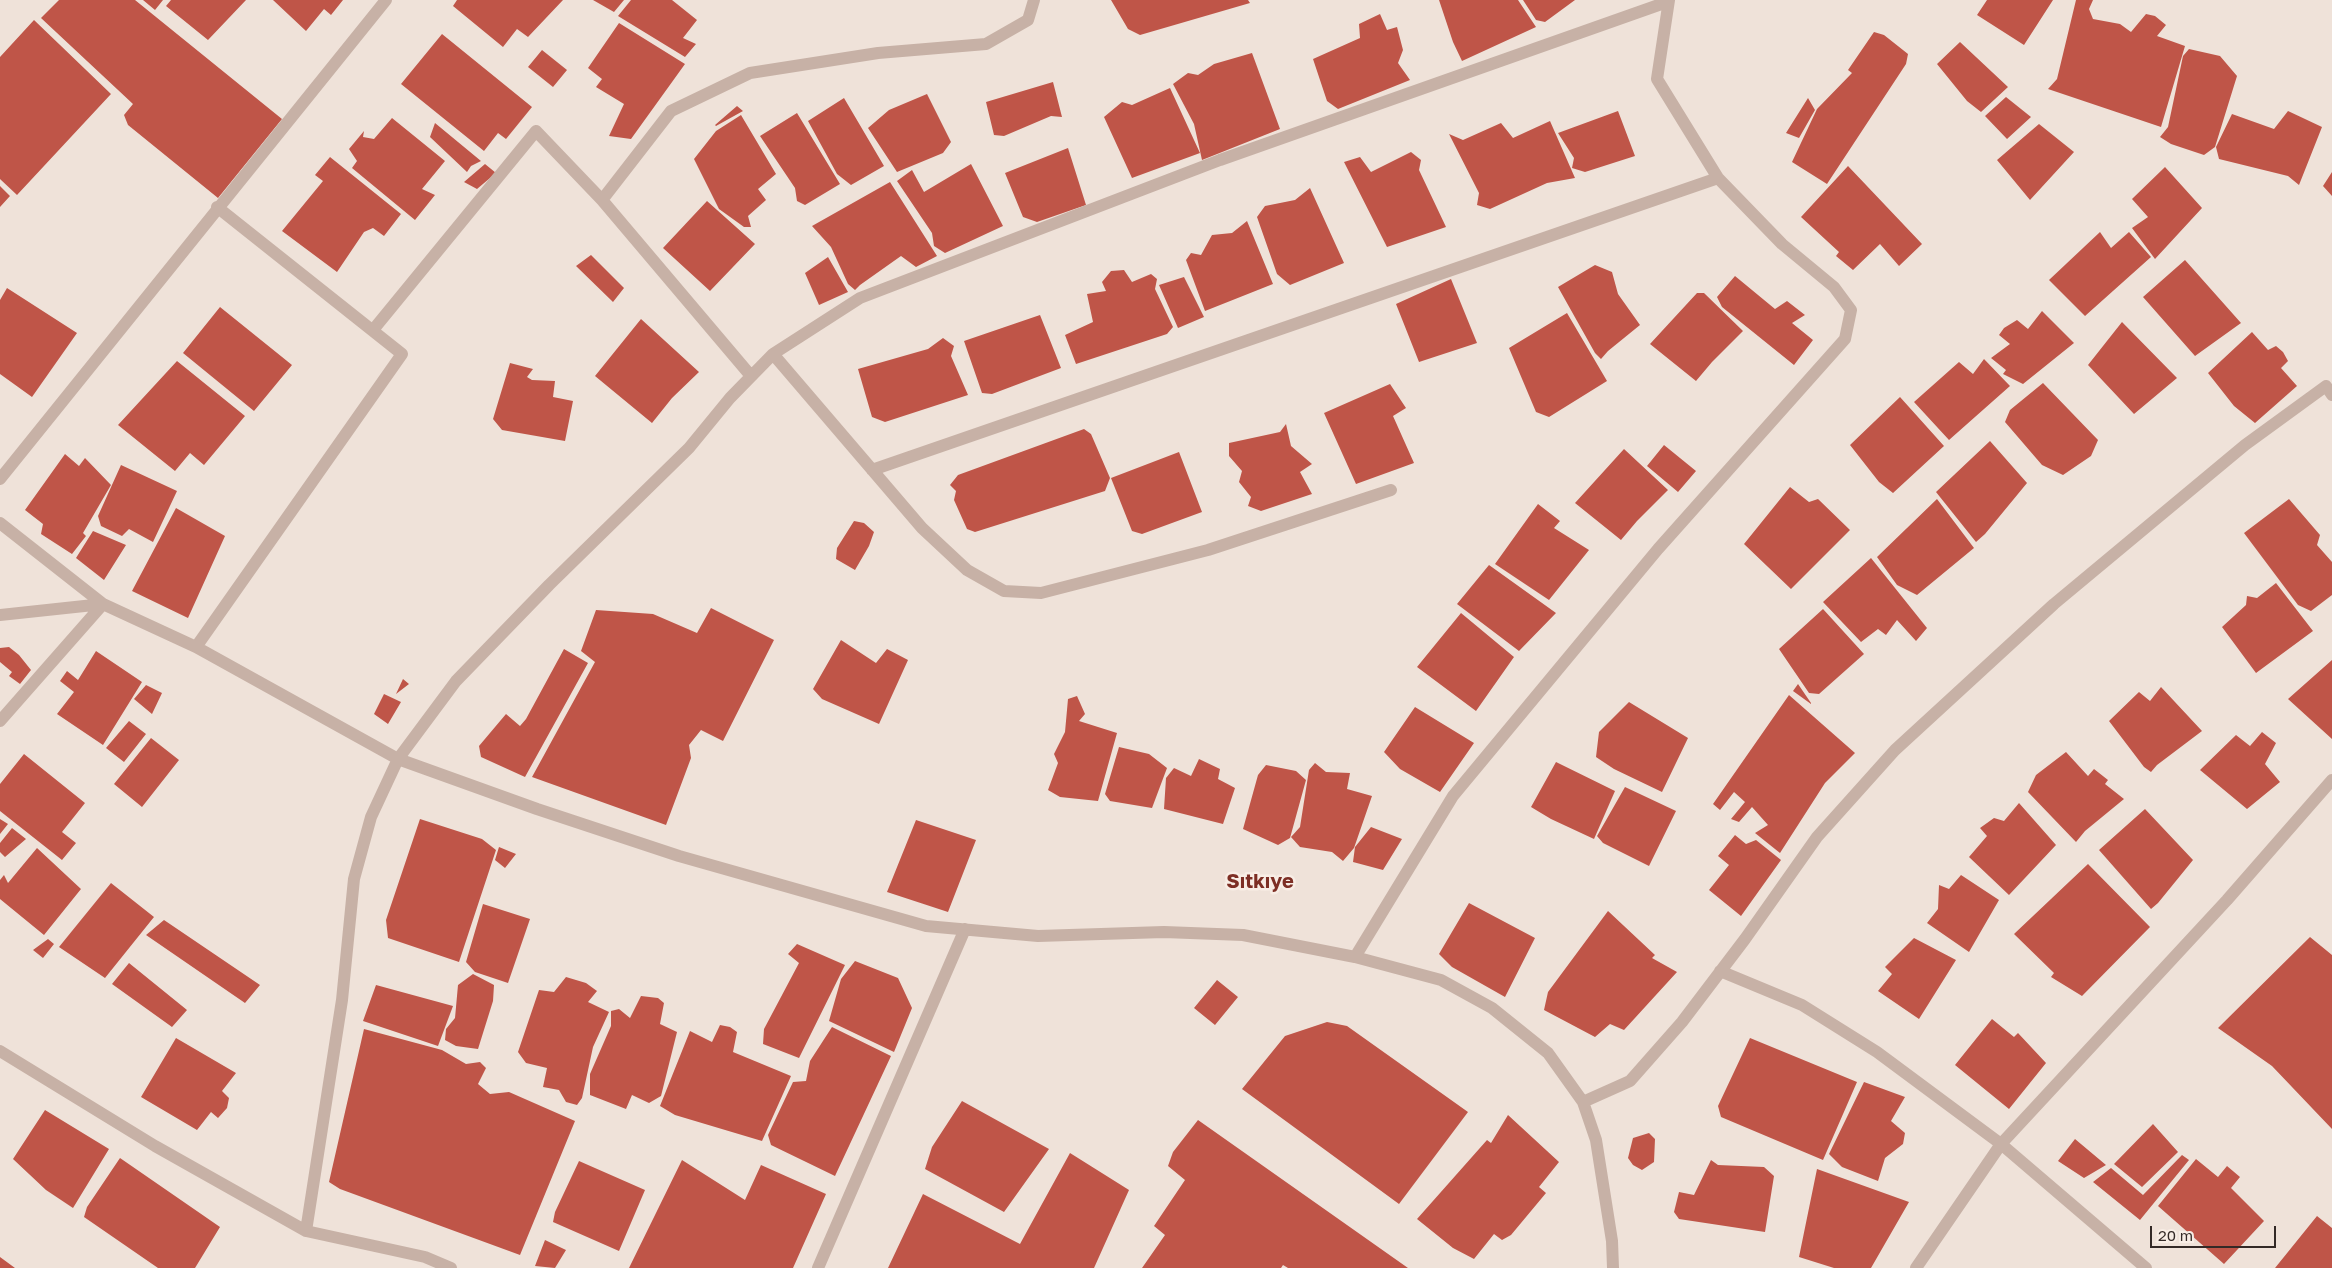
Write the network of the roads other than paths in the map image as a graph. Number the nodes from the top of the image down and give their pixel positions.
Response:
1 (386, 0) edge
2 (1034, 0) edge
3 (1668, 1) edge
4 (1718, 178) junction
5 (602, 200) junction
6 (217, 207) junction
7 (373, 330) junction
8 (773, 354) junction
9 (751, 376) junction
10 (2332, 394) edge
11 (872, 470) junction
12 (0, 479) edge
13 (1391, 490) dead end
14 (0, 523) edge
15 (103, 604) junction
16 (0, 615) edge
17 (196, 647) junction
18 (0, 721) edge
19 (398, 759) junction
20 (2332, 780) edge
21 (965, 929) junction
22 (1355, 957) junction
23 (1720, 971) junction
24 (0, 1051) edge
25 (1583, 1102) junction
26 (2001, 1144) junction
27 (306, 1231) junction
28 (451, 1268) edge
29 (818, 1268) edge
30 (1613, 1268) edge
31 (1916, 1268) edge
32 (2146, 1268) edge

1 - 6 street
2 - 5 street
3 - 4 street
3 - 8 street
4 - 11 street
4 - 22 street
5 - 7 street
5 - 9 street
6 - 7 street
6 - 12 street
7 - 17 street
8 - 9 street
8 - 11 street
9 - 19 street
10 - 23 street
11 - 13 street
14 - 15 street
15 - 16 street
15 - 17 street
15 - 18 street
17 - 19 street
19 - 21 street
19 - 27 street
20 - 26 street
21 - 22 street
21 - 29 street
22 - 25 street
23 - 25 street
23 - 26 street
24 - 27 street
25 - 30 street
26 - 31 street
26 - 32 street
27 - 28 street

